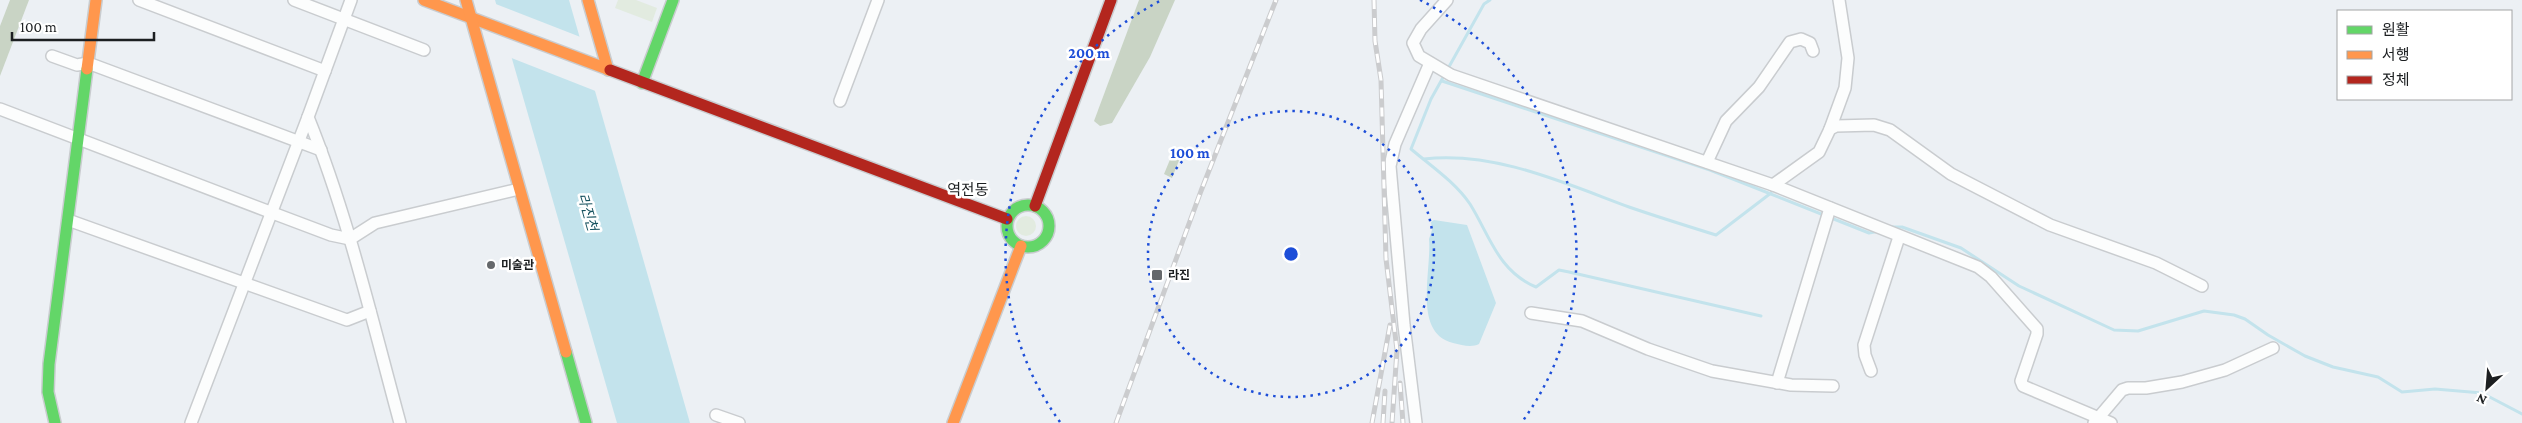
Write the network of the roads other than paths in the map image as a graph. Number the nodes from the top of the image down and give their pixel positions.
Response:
1 (96, 0) edge
2 (139, 0) edge
3 (294, 0) edge
4 (350, 0) edge
5 (424, 0) edge
6 (466, 0) edge
7 (588, 0) edge
8 (673, 0) edge
9 (878, 0) edge
10 (1111, 0) edge
11 (1447, 0) edge
12 (1840, 0) edge
13 (470, 18) junction
14 (344, 19) junction
15 (424, 50) dead end
16 (1813, 51) dead end
17 (52, 56) dead end
18 (88, 63) junction
19 (1430, 64) junction
20 (608, 70) junction
21 (325, 71) junction
22 (642, 82) junction
23 (840, 101) dead end
24 (0, 109) edge
25 (308, 117) junction
26 (1830, 130) junction
27 (78, 138) junction
28 (299, 141) junction
29 (321, 150) junction
30 (1707, 162) junction
31 (1773, 185) junction
32 (519, 189) junction
33 (1034, 206) junction
34 (1830, 208) junction
35 (270, 212) junction
36 (1007, 219) junction
37 (68, 220) junction
38 (1899, 237) junction
39 (350, 239) junction
40 (1021, 246) junction
41 (243, 282) junction
42 (2202, 286) dead end
43 (370, 311) junction
44 (1531, 312) dead end
45 (2273, 348) dead end
46 (1871, 371) dead end
47 (1777, 383) junction
48 (1832, 386) dead end
49 (716, 415) dead end
50 (2096, 419) edge
51 (55, 423) edge
52 (191, 423) edge
53 (400, 423) edge
54 (586, 423) edge
55 (739, 423) edge
56 (953, 423) edge
57 (1416, 423) edge
58 (2111, 423) edge

1 - 18 main road
2 - 21 street
3 - 14 street
4 - 14 street
5 - 13 main road
6 - 13 main road
7 - 20 main road
8 - 22 main road
9 - 23 street
10 - 33 main road
11 - 19 street
12 - 26 street
13 - 20 main road
13 - 32 main road
14 - 15 street
14 - 21 street
16 - 30 street
17 - 18 street
18 - 27 main road
18 - 28 street
19 - 30 street
19 - 57 street
20 - 22 main road
21 - 25 street
22 - 36 main road
24 - 27 street
25 - 28 street
25 - 29 street
26 - 31 street
26 - 42 street
27 - 35 street
27 - 37 main road
28 - 29 street
28 - 35 street
29 - 39 street
30 - 31 street
31 - 34 street
32 - 39 street
32 - 54 main road
33 - 36 main road
33 - 40 main road
34 - 38 street
34 - 47 street
35 - 39 street
35 - 41 street
36 - 40 main road
37 - 41 street
37 - 51 main road
38 - 46 street
38 - 50 street
39 - 43 street
40 - 56 main road
41 - 43 street
41 - 52 street
43 - 53 street
44 - 47 street
45 - 50 street
47 - 48 street
49 - 55 street
50 - 58 street

